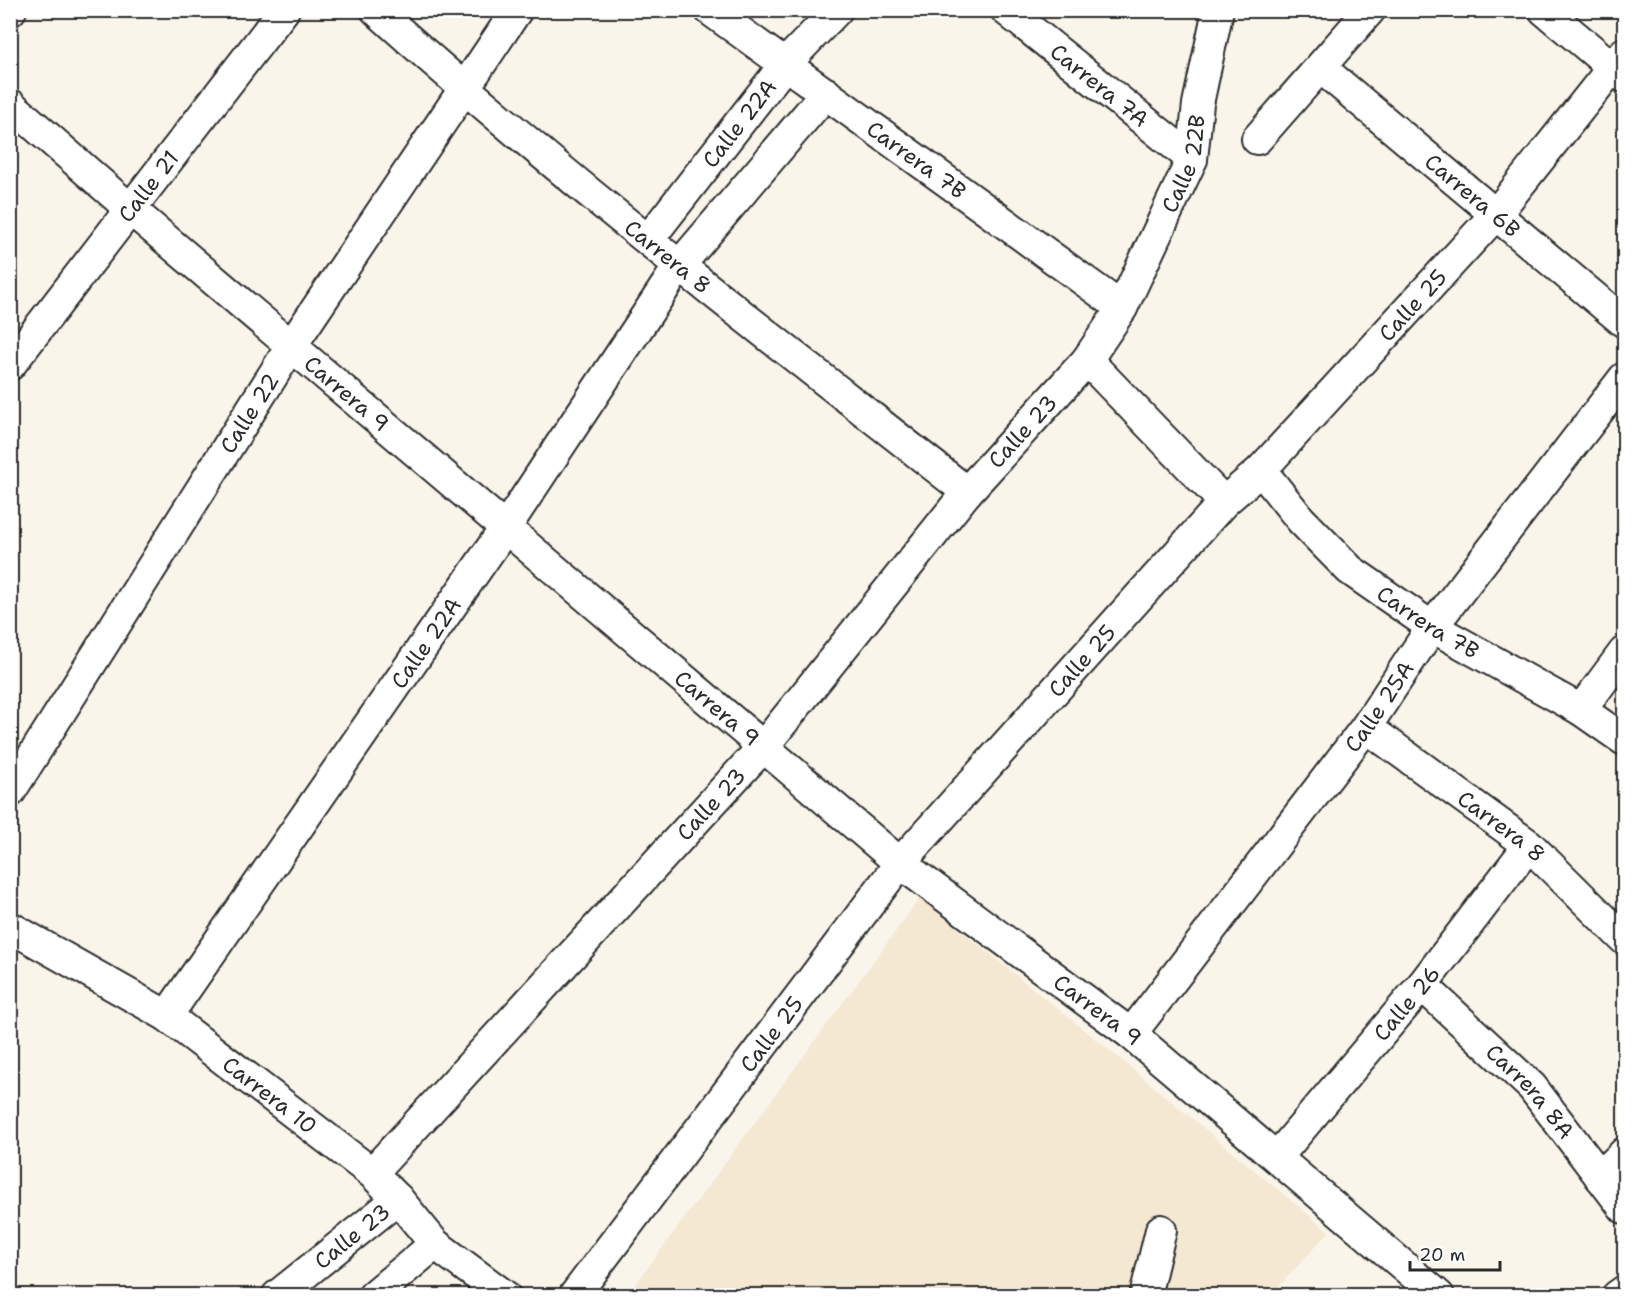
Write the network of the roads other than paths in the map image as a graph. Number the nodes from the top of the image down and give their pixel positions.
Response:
1 (284, 10) edge
2 (376, 10) edge
3 (517, 10) edge
4 (710, 10) edge
5 (837, 10) edge
6 (1006, 10) edge
7 (1218, 10) edge
8 (1370, 10) edge
9 (1544, 10) edge
10 (786, 63) junction
11 (1621, 66) edge
12 (1321, 68) junction
13 (463, 89) junction
14 (826, 93) junction
15 (10, 104) edge
16 (1257, 139) dead end
17 (1192, 159) junction
18 (129, 208) junction
19 (1496, 214) junction
20 (648, 240) junction
21 (679, 266) junction
22 (1122, 308) junction
23 (1624, 322) edge
24 (292, 345) junction
25 (1087, 360) junction
26 (12, 366) edge
27 (1624, 378) edge
28 (1261, 470) junction
29 (967, 492) junction
30 (1224, 502) junction
31 (506, 527) junction
32 (1432, 627) junction
33 (1624, 652) edge
34 (1581, 710) junction
35 (1366, 727) junction
36 (1624, 740) edge
37 (764, 746) junction
38 (10, 792) edge
39 (1529, 845) junction
40 (900, 863) junction
41 (10, 927) edge
42 (1624, 939) edge
43 (1422, 985) junction
44 (167, 1016) junction
45 (1131, 1034) junction
46 (1624, 1153) edge
47 (1276, 1157) junction
48 (372, 1173) junction
49 (1600, 1178) junction
50 (398, 1199) junction
51 (1624, 1208) edge
52 (1161, 1230) dead end
53 (435, 1244) junction
54 (1624, 1291) edge
55 (277, 1296) edge
56 (373, 1296) edge
57 (505, 1296) edge
58 (574, 1296) edge
59 (1145, 1296) edge
60 (1439, 1296) edge
61 (1617, 1296) edge

1 - 18 street, Calle 21
2 - 13 street, Carrera 8
3 - 13 street, Calle 22
4 - 10 street, Carrera 7B
5 - 10 street, Calle 22A
6 - 17 street, Carrera 7A
7 - 17 street, Calle 22B
8 - 12 street
9 - 11 street
10 - 14 street, Carrera 7B
10 - 20 street, Calle 22A
11 - 19 street, Calle 25
12 - 16 street
12 - 19 street, Carrera 6B
13 - 20 street, Carrera 8
13 - 24 street, Calle 22
14 - 21 street, Calle 22A
14 - 22 street, Carrera 7B
15 - 18 street, Carrera 9
17 - 22 street, Calle 22B
18 - 24 street, Carrera 9
18 - 26 street, Calle 21
19 - 23 street, Carrera 6B
19 - 28 street, Calle 25
20 - 21 street, Carrera 8
21 - 29 street, Carrera 8
21 - 31 street, Calle 22A
22 - 25 street, Calle 23
24 - 31 street, Carrera 9
24 - 38 street, Calle 22
25 - 29 street, Calle 23
25 - 30 street
27 - 32 street, Calle 25A
28 - 30 street, Calle 25
28 - 32 street, Carrera 7B
29 - 37 street, Calle 23
30 - 40 street, Calle 25
31 - 37 street, Carrera 9
31 - 44 street, Calle 22A
32 - 34 street, Carrera 7B
32 - 35 street, Calle 25A
33 - 34 street
34 - 36 street, Carrera 7B
35 - 39 street, Carrera 8
35 - 45 street, Calle 25A
37 - 40 street, Carrera 9
37 - 48 street, Calle 23
39 - 42 street, Carrera 8
39 - 43 street, Calle 26
40 - 45 street, Carrera 9
40 - 58 street, Calle 25
41 - 44 street, Carrera 10
43 - 47 street, Calle 26
43 - 49 street, Carrera 8A
44 - 48 street, Carrera 10
45 - 47 street, Carrera 9
46 - 49 street
47 - 60 street, Carrera 9
48 - 50 street, Carrera 10
49 - 51 street, Carrera 8A
50 - 53 street, Carrera 10
50 - 55 street, Calle 23
52 - 59 street
53 - 56 street
53 - 57 street, Carrera 10
54 - 61 street

